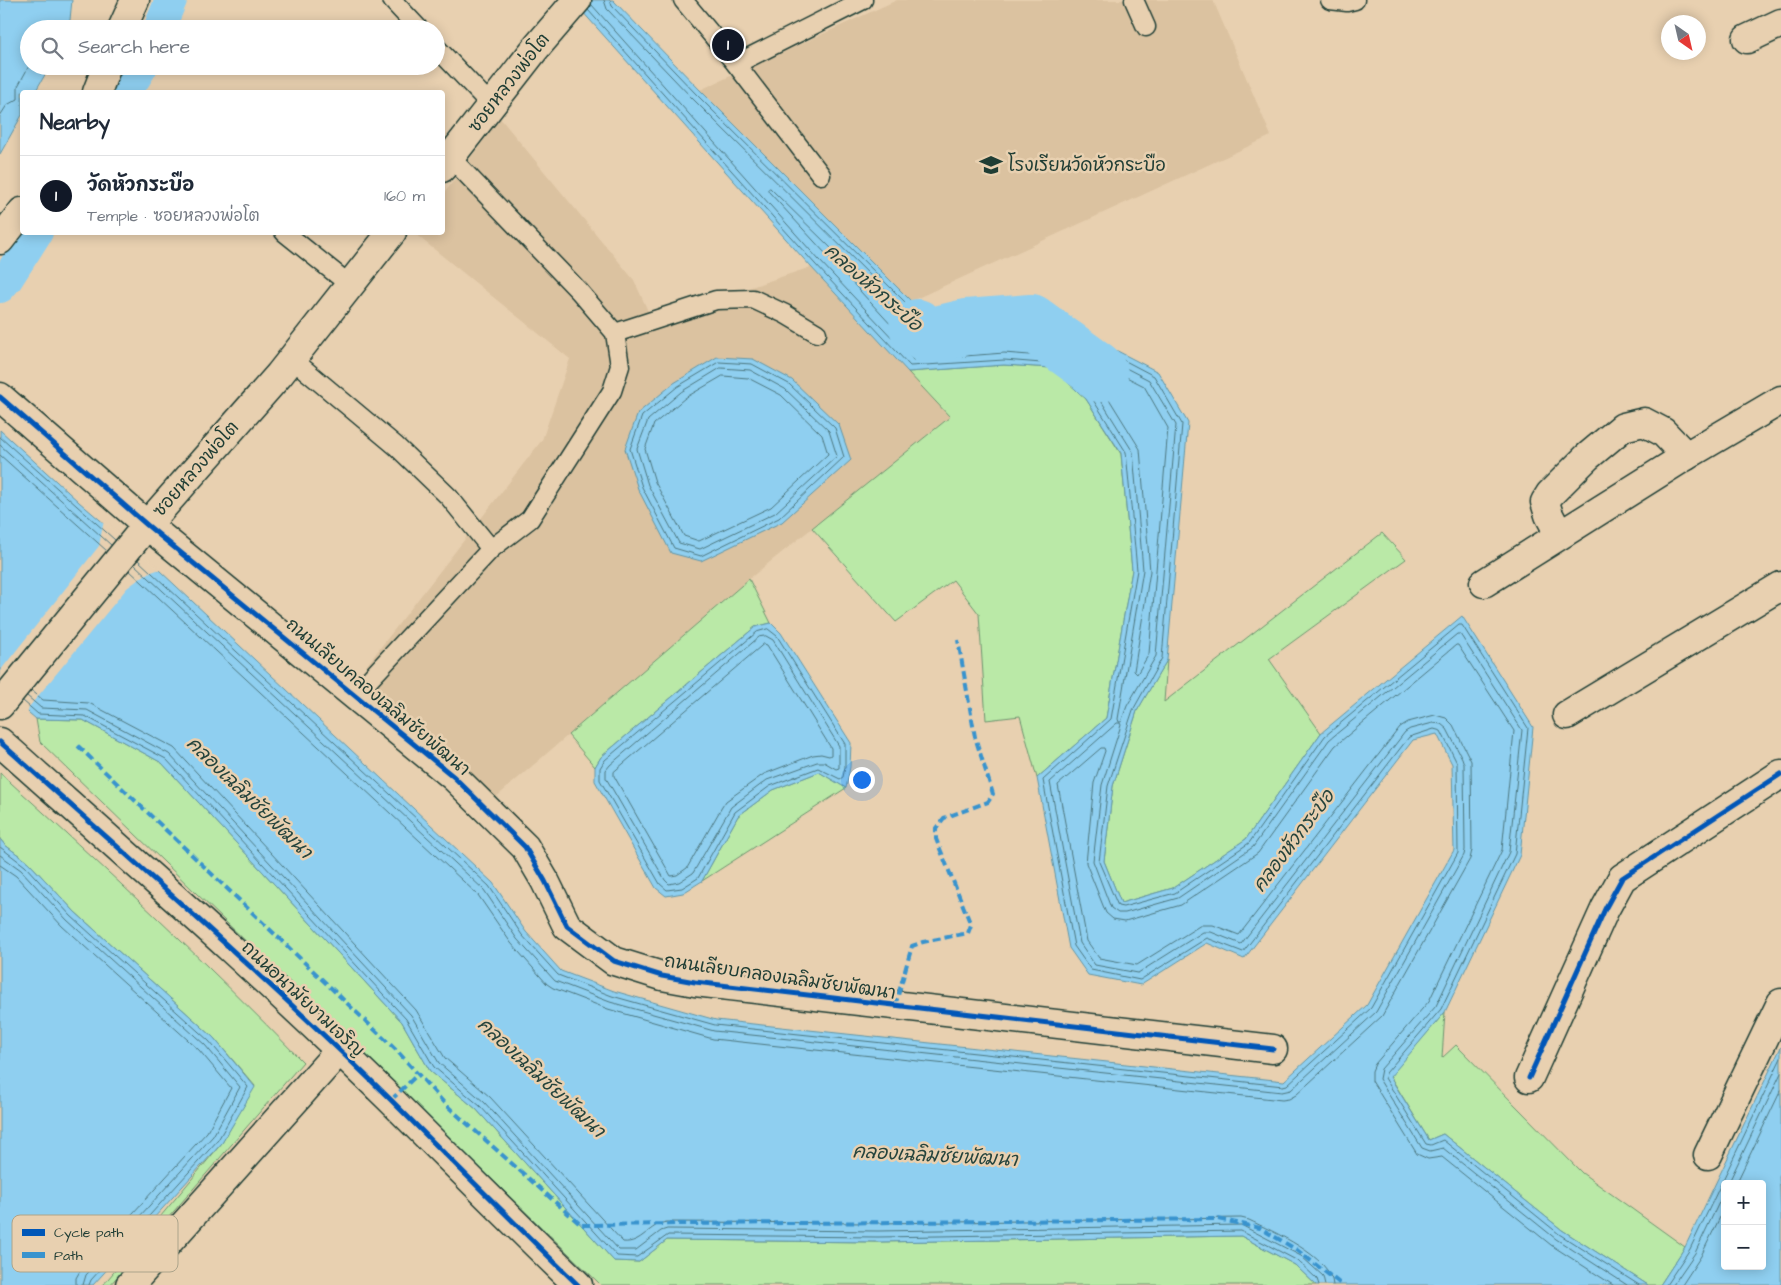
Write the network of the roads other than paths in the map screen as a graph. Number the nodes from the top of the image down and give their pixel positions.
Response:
1 (135, 0) edge
2 (392, 0) edge
3 (683, 0) edge
4 (863, 0) edge
5 (1134, 0) edge
6 (1330, 0) edge
7 (1355, 0) edge
8 (575, 2) edge
9 (126, 20) edge
10 (411, 20) edge
11 (1781, 23) edge
12 (1146, 27) dead end
13 (1747, 39) dead end
14 (445, 56) edge
15 (736, 64) junction
16 (104, 75) edge
17 (98, 90) edge
18 (491, 105) junction
19 (447, 163) edge
20 (821, 175) dead end
21 (20, 215) edge
22 (288, 235) edge
23 (390, 235) edge
24 (0, 240) edge
25 (350, 285) junction
26 (616, 332) junction
27 (817, 333) dead end
28 (292, 359) junction
29 (0, 397) edge
30 (1781, 400) edge
31 (1686, 456) junction
32 (141, 532) junction
33 (1559, 534) junction
34 (491, 549) junction
35 (1484, 582) dead end
36 (1781, 586) edge
37 (355, 695) junction
38 (2, 704) edge
39 (1567, 715) dead end
40 (0, 742) edge
41 (1781, 774) edge
42 (1781, 1003) edge
43 (1273, 1049) dead end
44 (339, 1052) junction
45 (1529, 1078) dead end
46 (1708, 1155) dead end
47 (178, 1231) edge
48 (142, 1272) edge
49 (130, 1285) edge
50 (578, 1285) edge

1 - 9 street
2 - 10 lane
3 - 15 lane
4 - 15 lane
5 - 12 lane
6 - 7 lane
8 - 18 street, ซอยหลวงพ่อโต
11 - 13 street
14 - 18 lane
15 - 20 lane
16 - 17 street
18 - 19 street, ซอยหลวงพ่อโต
19 - 26 lane
21 - 24 street
22 - 25 lane
23 - 25 street, ซอยหลวงพ่อโต
25 - 28 street, ซอยหลวงพ่อโต
26 - 27 lane
26 - 34 lane
28 - 32 street, ซอยหลวงพ่อโต
28 - 34 lane
29 - 32 street, ถนนเลียบคลองเฉลิมชัยพัฒนา
30 - 31 street
31 - 33 street
31 - 33 street
32 - 37 street, ถนนเลียบคลองเฉลิมชัยพัฒนา
32 - 38 street, ซอยหลวงพ่อโต
33 - 35 street
34 - 37 lane
36 - 39 street
37 - 43 street, ถนนเลียบคลองเฉลิมชัยพัฒนา
40 - 44 street, ถนนอนามัยงามเจริญ
41 - 45 street
42 - 46 street
44 - 47 street
44 - 50 street, ถนนอนามัยงามเจริญ
48 - 49 street

